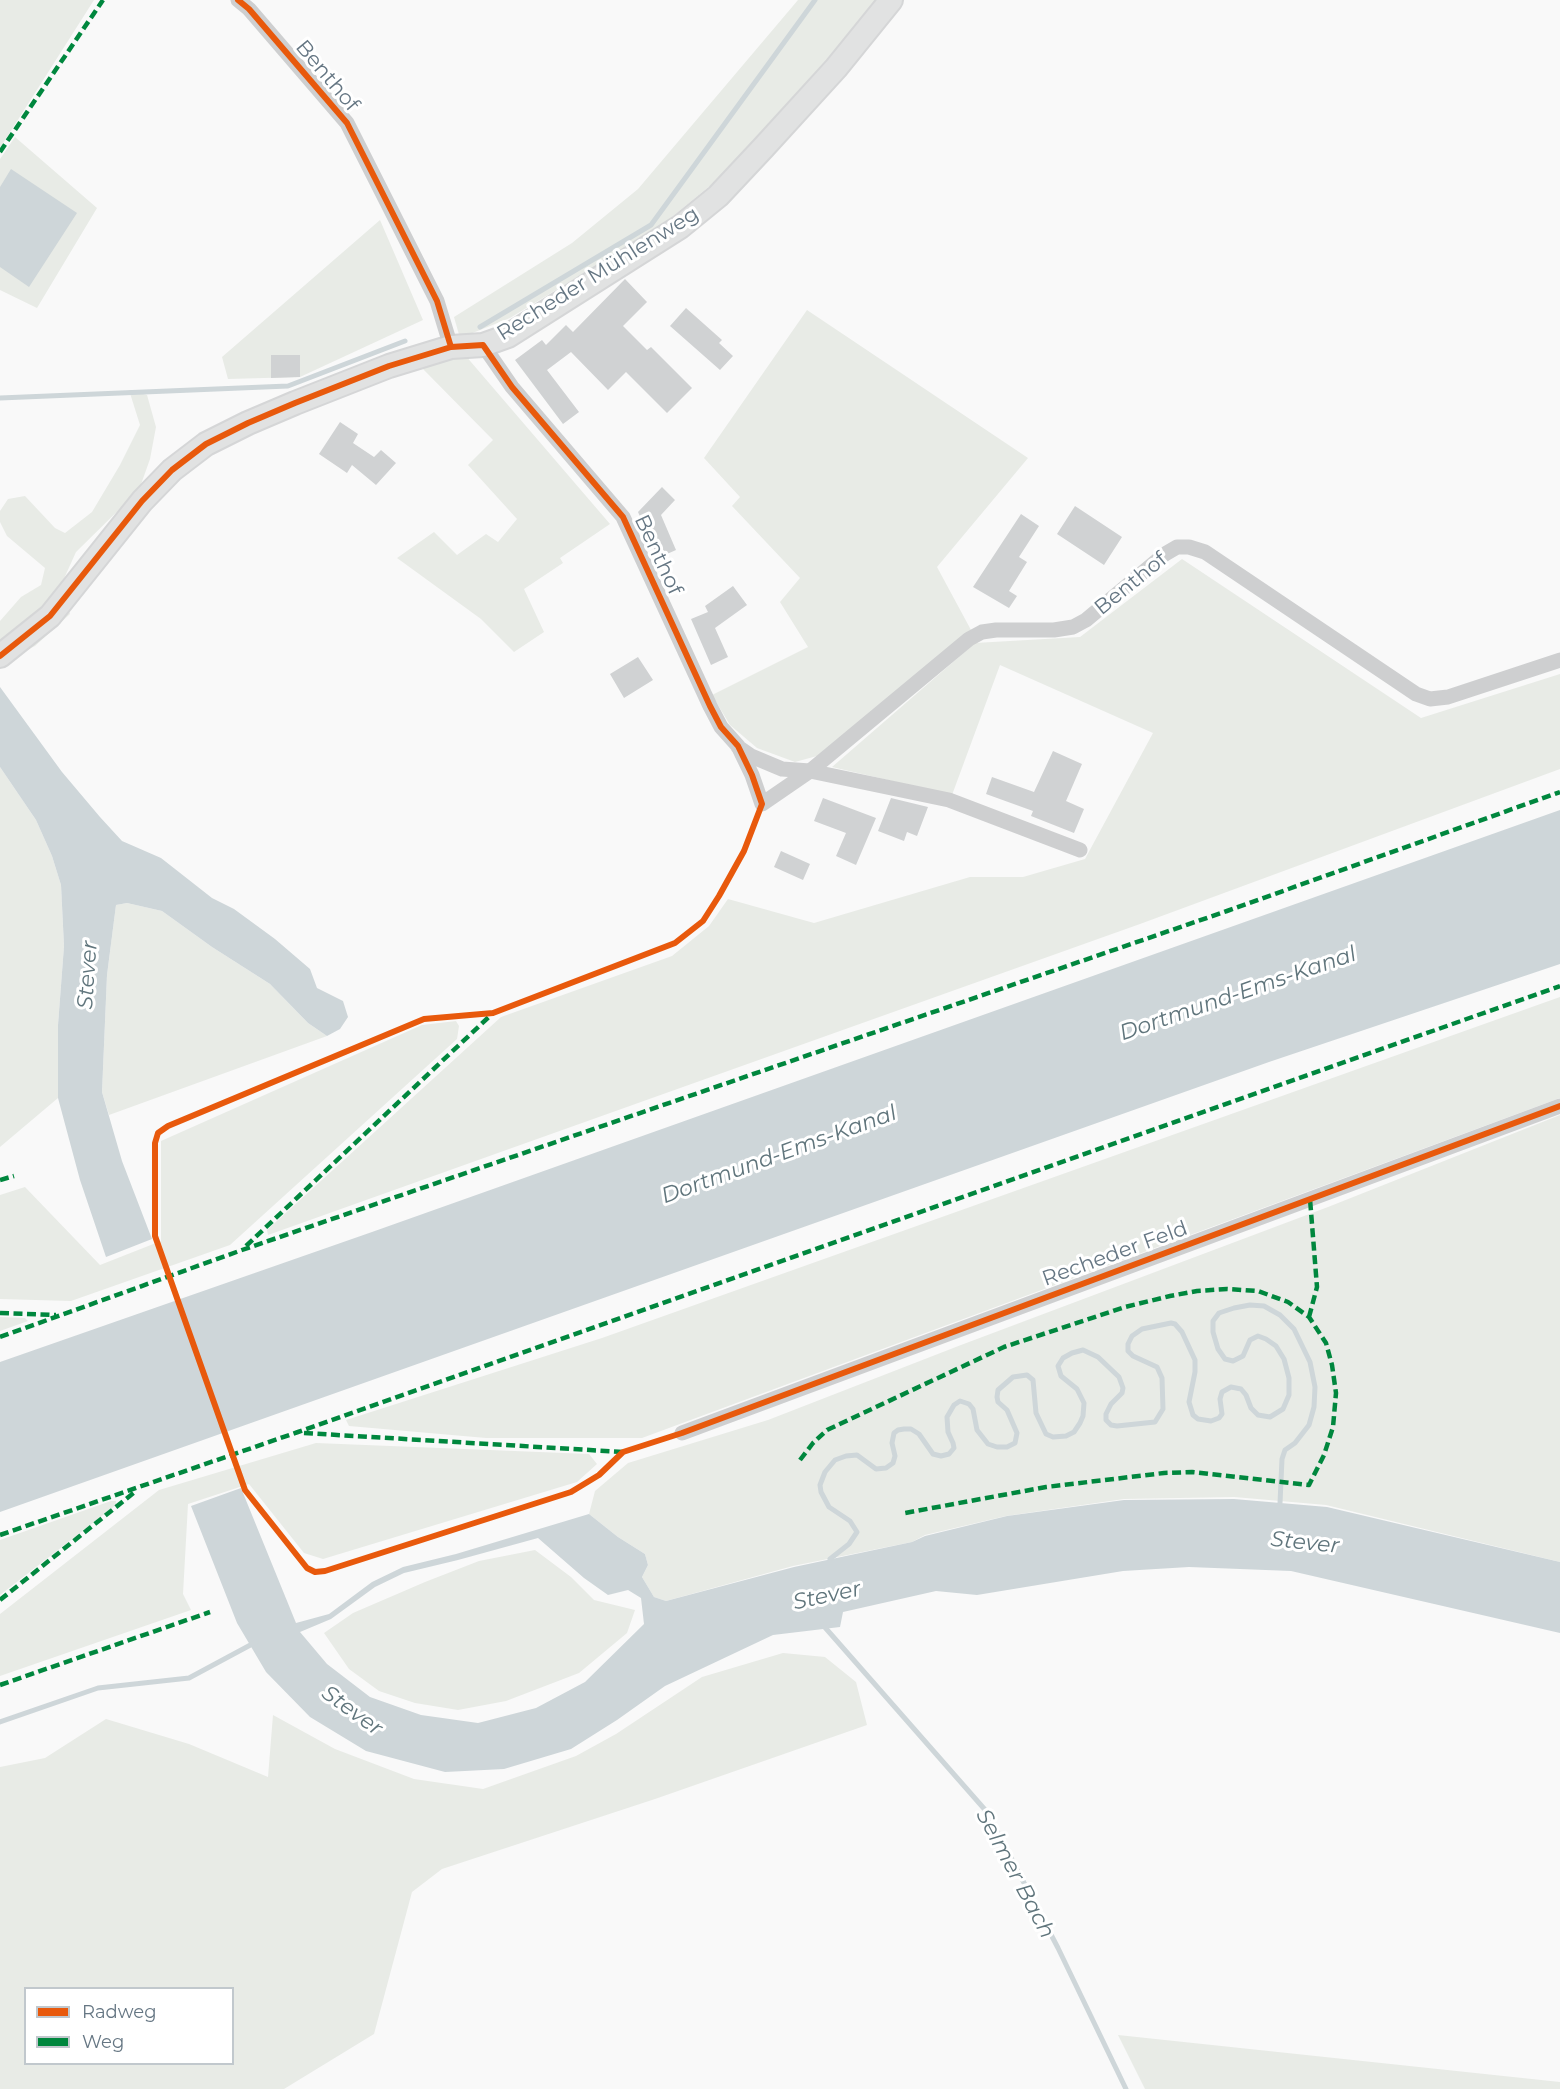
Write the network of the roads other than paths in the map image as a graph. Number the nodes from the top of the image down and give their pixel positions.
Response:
1 (238, 0) edge
2 (891, 0) edge
3 (483, 345) junction
4 (451, 347) junction
5 (3, 654) edge
6 (1560, 660) edge
7 (738, 746) junction
8 (810, 771) junction
9 (1080, 850) dead end
10 (1560, 1106) edge
11 (682, 1433) dead end

1 - 4 street, Benthof
2 - 3 street, Recheder Mühlenweg
3 - 4 street, Recheder Mühlenweg
3 - 7 street, Benthof
4 - 5 street, Recheder Mühlenweg
6 - 8 street, Benthof
7 - 8 street
7 - 8 street, Benthof
8 - 9 street
10 - 11 street, Recheder Feld

